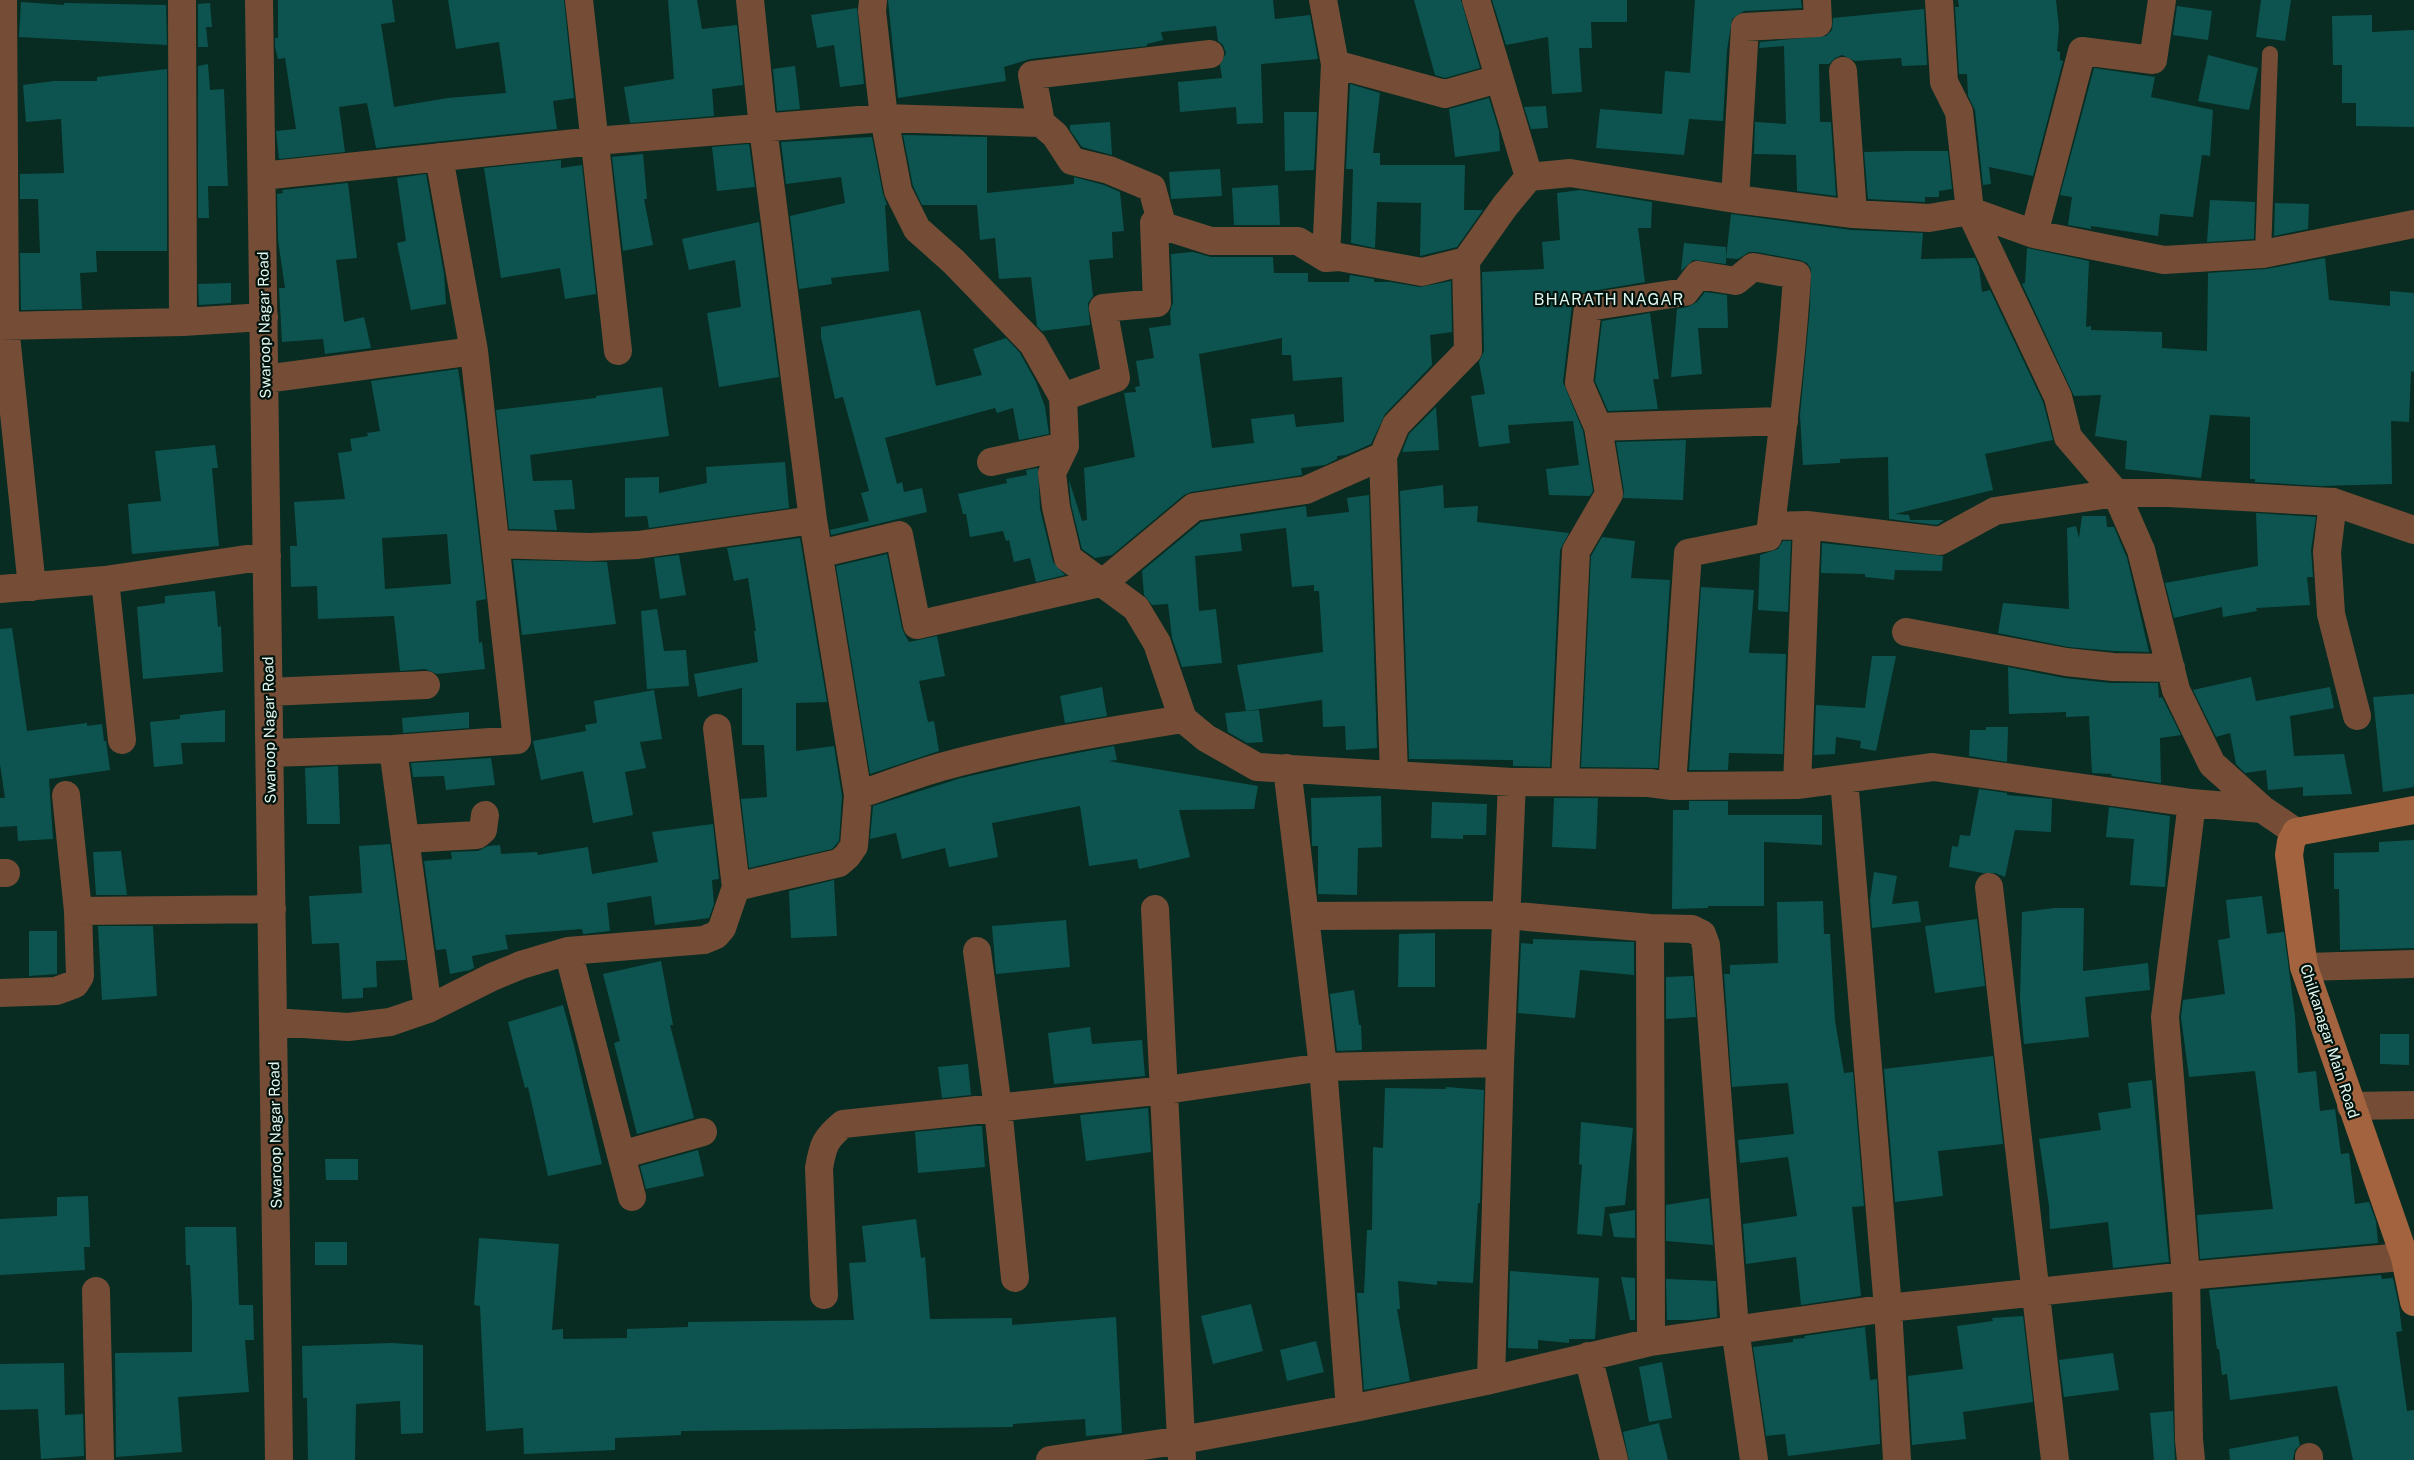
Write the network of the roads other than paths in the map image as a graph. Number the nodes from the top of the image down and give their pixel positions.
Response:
1 (4, 0) edge
2 (182, 0) edge
3 (259, 0) edge
4 (579, 0) edge
5 (750, 0) edge
6 (873, 0) edge
7 (1323, 0) edge
8 (1476, 0) edge
9 (1818, 0) edge
10 (1939, 0) edge
11 (2162, 0) edge
12 (1210, 54) dead end
13 (2270, 54) dead end
14 (1335, 64) junction
15 (1843, 71) dead end
16 (1498, 79) junction
17 (2, 96) edge
18 (884, 118) junction
19 (1041, 123) junction
20 (763, 128) junction
21 (595, 141) junction
22 (439, 157) junction
23 (262, 176) junction
24 (1529, 177) junction
25 (1735, 200) junction
26 (2, 204) edge
27 (1970, 211) junction
28 (1853, 214) junction
29 (1154, 223) junction
30 (2414, 224) edge
31 (2034, 234) junction
32 (2263, 254) junction
33 (1326, 258) junction
34 (1466, 261) junction
35 (264, 317) junction
36 (183, 322) junction
37 (2, 326) edge
38 (474, 351) junction
39 (618, 351) dead end
40 (265, 379) junction
41 (1063, 397) junction
42 (1784, 421) junction
43 (1598, 427) junction
44 (1065, 446) junction
45 (1384, 456) junction
46 (991, 462) dead end
47 (2116, 492) junction
48 (2333, 502) junction
49 (813, 520) junction
50 (1807, 525) junction
51 (1771, 526) junction
52 (2414, 530) edge
53 (496, 544) junction
54 (819, 554) junction
55 (267, 556) junction
56 (105, 580) junction
57 (1104, 582) junction
58 (32, 586) junction
59 (0, 589) edge
60 (1906, 632) dead end
61 (2171, 668) junction
62 (426, 685) dead end
63 (269, 692) junction
64 (2357, 716) dead end
65 (1183, 718) junction
66 (716, 728) dead end
67 (122, 740) dead end
68 (393, 748) junction
69 (270, 752) junction
70 (1287, 768) junction
71 (1394, 774) junction
72 (1844, 779) junction
73 (1565, 781) junction
74 (1512, 782) junction
75 (1797, 785) junction
76 (1672, 786) junction
77 (66, 795) dead end
78 (858, 796) junction
79 (2192, 803) junction
80 (2262, 810) junction
81 (2414, 810) edge
82 (485, 815) dead end
83 (2296, 832) junction
84 (405, 839) junction
85 (736, 887) junction
86 (1989, 887) dead end
87 (1155, 908) dead end
88 (272, 909) junction
89 (78, 911) junction
90 (1506, 915) junction
91 (1305, 916) junction
92 (1650, 928) junction
93 (978, 950) dead end
94 (568, 951) junction
95 (2414, 964) edge
96 (2304, 966) junction
97 (0, 993) edge
98 (428, 1009) junction
99 (273, 1022) junction
100 (1500, 1064) junction
101 (1323, 1067) junction
102 (1166, 1090) junction
103 (2414, 1105) edge
104 (2351, 1106) junction
105 (998, 1108) junction
106 (703, 1132) dead end
107 (621, 1155) junction
108 (632, 1197) dead end
109 (2410, 1257) edge
110 (2186, 1276) junction
111 (1015, 1278) dead end
112 (96, 1291) dead end
113 (2036, 1292) junction
114 (824, 1295) dead end
115 (2414, 1302) edge
116 (1888, 1308) junction
117 (1736, 1329) junction
118 (1651, 1342) junction
119 (1588, 1356) junction
120 (1491, 1380) junction
121 (1350, 1409) junction
122 (1182, 1450) edge
123 (100, 1460) edge
124 (279, 1460) edge
125 (1050, 1460) edge
126 (1614, 1460) edge
127 (1754, 1460) edge
128 (1897, 1460) edge
129 (2055, 1460) edge
130 (2192, 1460) edge

1 - 17 street
2 - 36 street
3 - 23 street, Swaroop Nagar Road
4 - 21 street
5 - 20 street
6 - 18 street
7 - 14 street
8 - 16 street
9 - 25 street
10 - 27 street
11 - 31 street
12 - 19 street
13 - 32 lane
14 - 16 street
14 - 33 street
15 - 28 street
16 - 24 street
17 - 26 street
18 - 19 street
18 - 20 street
18 - 41 street
19 - 29 street
20 - 21 street
20 - 49 street
21 - 22 street
21 - 39 street
22 - 23 street
22 - 38 street
23 - 35 street, Swaroop Nagar Road
24 - 25 street
24 - 34 street
25 - 28 street
26 - 37 street
27 - 28 street
27 - 31 street
27 - 47 street
29 - 33 street
29 - 41 street
30 - 32 street
31 - 32 street
33 - 34 street
34 - 45 street
35 - 36 street
35 - 40 street, Swaroop Nagar Road
36 - 37 street
37 - 58 street
38 - 40 street
38 - 53 street
40 - 55 street, Swaroop Nagar Road
41 - 44 street
42 - 43 street
42 - 43 street
42 - 51 street
43 - 73 street
44 - 46 street
44 - 57 street
45 - 57 street
45 - 71 street
47 - 48 street
47 - 50 street
47 - 61 street
48 - 52 street
48 - 64 street
49 - 53 street
49 - 54 street
50 - 51 street
50 - 75 street
51 - 76 street
53 - 68 street
54 - 57 street
54 - 78 street
55 - 56 street
55 - 63 street, Swaroop Nagar Road
56 - 58 street
56 - 67 street
57 - 65 street
58 - 59 street
60 - 61 street
61 - 80 street
62 - 63 street
63 - 69 street, Swaroop Nagar Road
65 - 70 street
65 - 78 street
66 - 85 street
68 - 69 street
68 - 84 street
69 - 88 street, Swaroop Nagar Road
70 - 71 street
70 - 91 street
71 - 74 street
72 - 75 street
72 - 79 street
72 - 116 street
73 - 74 street
73 - 76 street
74 - 90 street
75 - 76 street
77 - 89 street
78 - 85 street
79 - 80 street
79 - 110 street
80 - 83 street
81 - 83 main road
82 - 84 street
83 - 96 main road, Chilkanagar Main Road
84 - 98 street
85 - 94 street
86 - 113 street
87 - 102 street
88 - 89 street
88 - 99 street, Swaroop Nagar Road
89 - 97 street
90 - 91 street
90 - 92 street
90 - 100 street
91 - 101 street
92 - 117 street
92 - 118 street
93 - 105 street
94 - 98 street
94 - 107 street
95 - 96 street
96 - 104 main road, Chilkanagar Main Road
98 - 99 street
99 - 124 street, Swaroop Nagar Road
100 - 101 street
100 - 120 street
101 - 102 street
101 - 121 street
102 - 105 street
102 - 122 street
103 - 104 street
104 - 109 main road, Chilkanagar Main Road
105 - 111 street
105 - 114 street
106 - 107 street
107 - 108 street
109 - 110 street
109 - 115 main road, Chilkanagar Main Road
110 - 113 street
110 - 130 street
112 - 123 street
113 - 116 street
113 - 129 street
116 - 117 street
116 - 128 street
117 - 118 street
117 - 127 street
118 - 119 street
119 - 120 street
119 - 126 street
120 - 121 street
121 - 122 street
122 - 125 street

